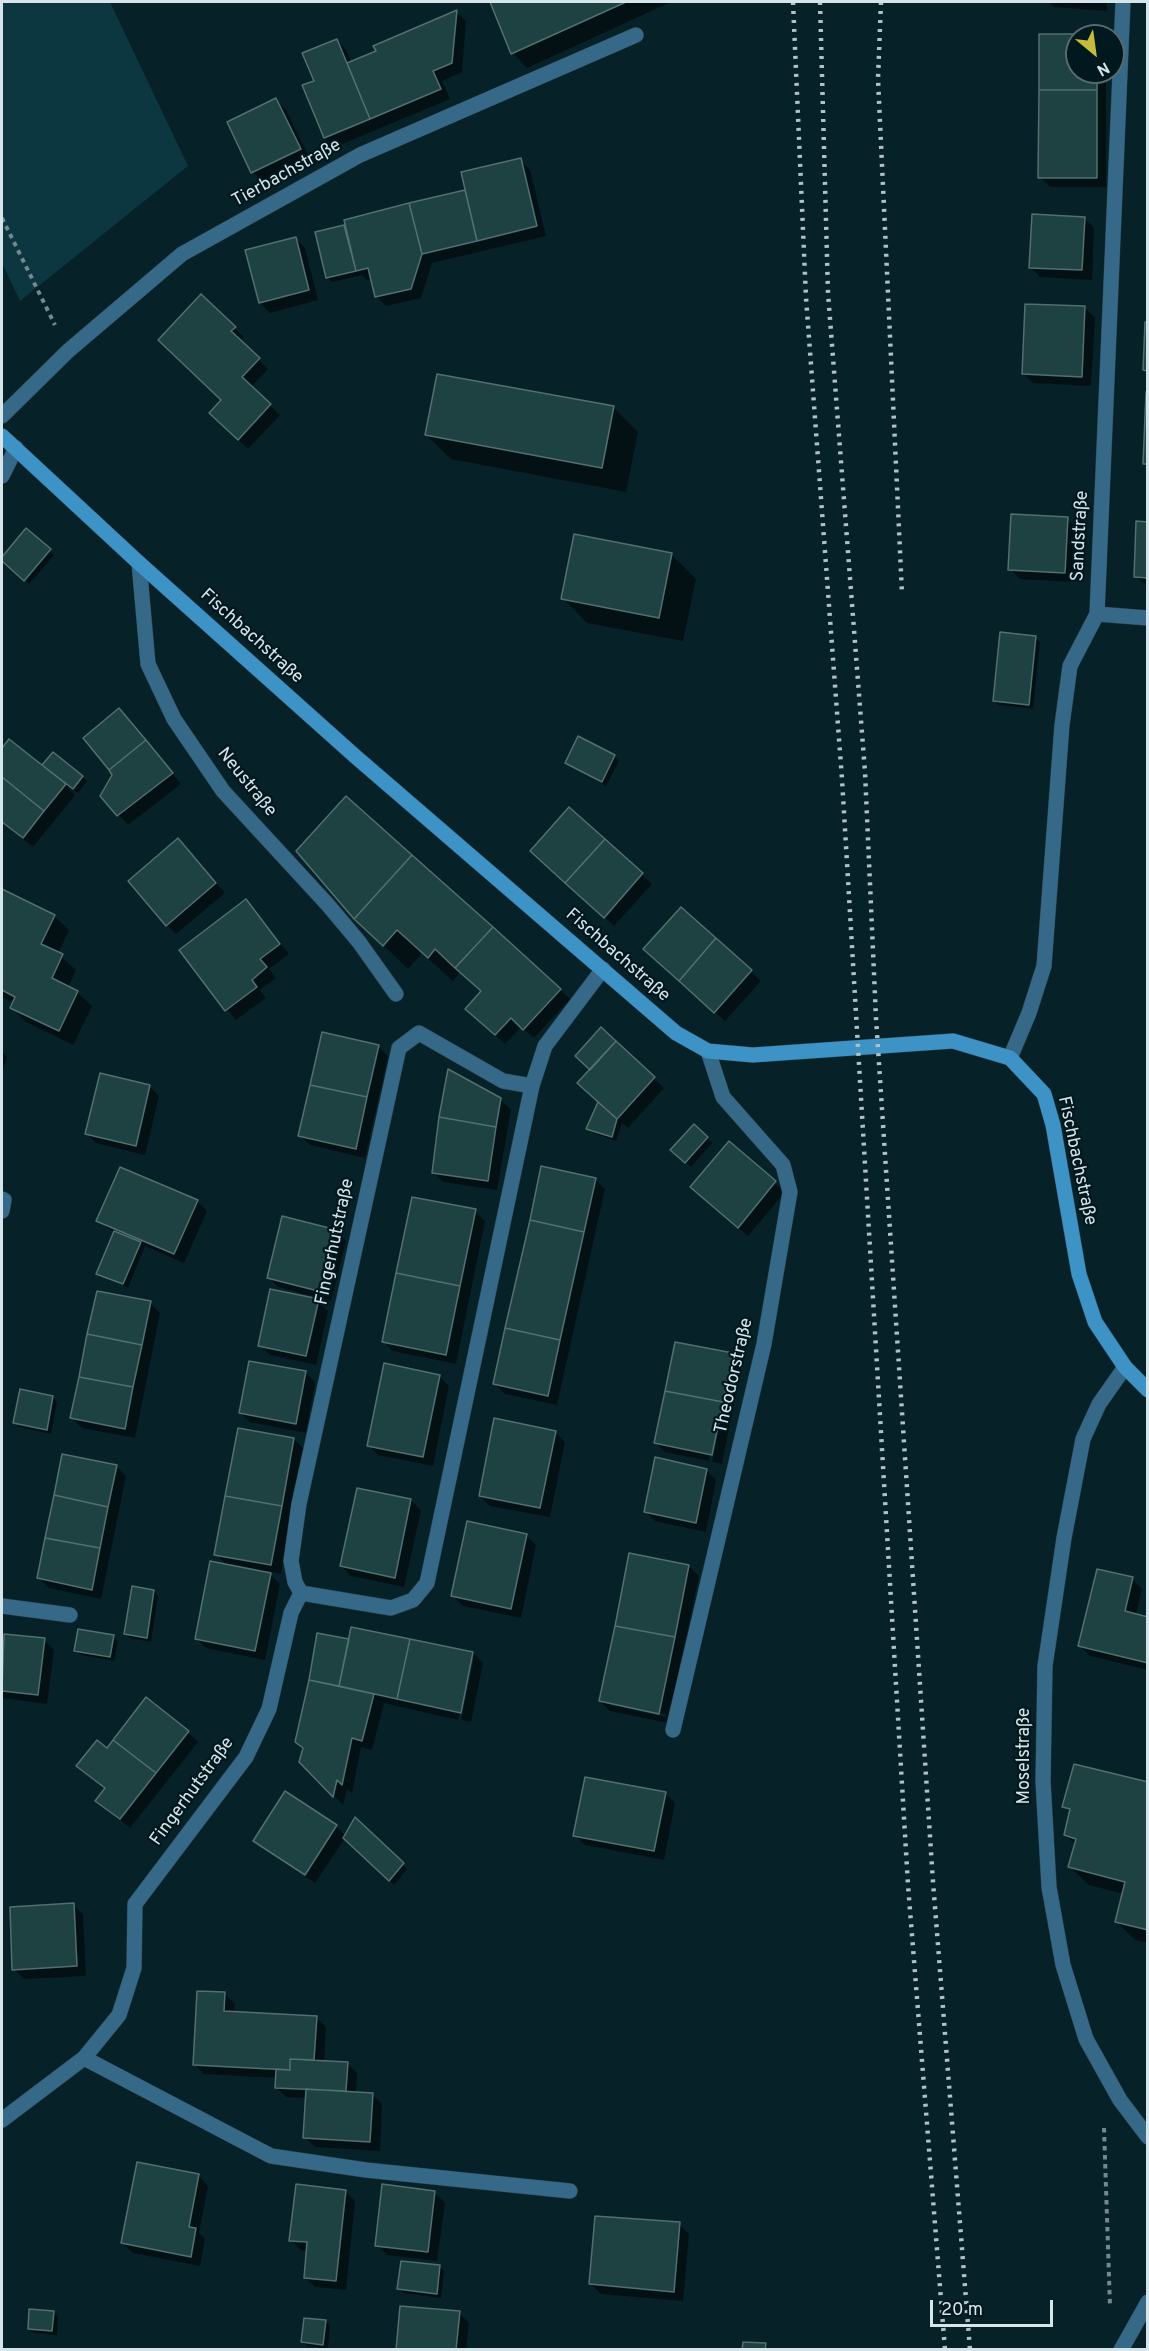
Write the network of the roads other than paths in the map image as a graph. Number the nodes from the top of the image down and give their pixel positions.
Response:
1 (1123, 2) edge
2 (636, 35) dead end
3 (2, 416) edge
4 (2, 436) edge
5 (16, 448) junction
6 (2, 476) edge
7 (139, 563) junction
8 (1097, 614) junction
9 (1148, 618) edge
10 (603, 969) junction
11 (396, 993) dead end
12 (708, 1051) junction
13 (1010, 1058) junction
14 (532, 1086) junction
15 (2, 1199) edge
16 (2, 1211) edge
17 (1125, 1367) junction
18 (1148, 1390) edge
19 (301, 1593) junction
20 (2, 1606) edge
21 (70, 1615) dead end
22 (673, 1730) dead end
23 (84, 2058) junction
24 (2, 2120) edge
25 (1148, 2137) edge
26 (570, 2191) dead end
27 (1148, 2302) edge
28 (1121, 2349) edge

1 - 8 street, Sandstraße
2 - 3 street, Tierbachstraße
4 - 5 street, Fischbachstraße
5 - 6 street
5 - 7 street, Fischbachstraße
7 - 10 street, Fischbachstraße
7 - 11 street, Neustraße
8 - 9 street
8 - 13 street, Sandstraße
10 - 12 street, Fischbachstraße
10 - 14 street
12 - 13 street, Fischbachstraße
12 - 22 street, Theodorstraße
13 - 17 street, Fischbachstraße
14 - 19 street
14 - 19 street, Fingerhutstraße
15 - 16 street
17 - 18 street, Fischbachstraße
17 - 25 street, Moselstraße
19 - 23 street, Fingerhutstraße
20 - 21 street
23 - 24 street
23 - 26 street
27 - 28 street

